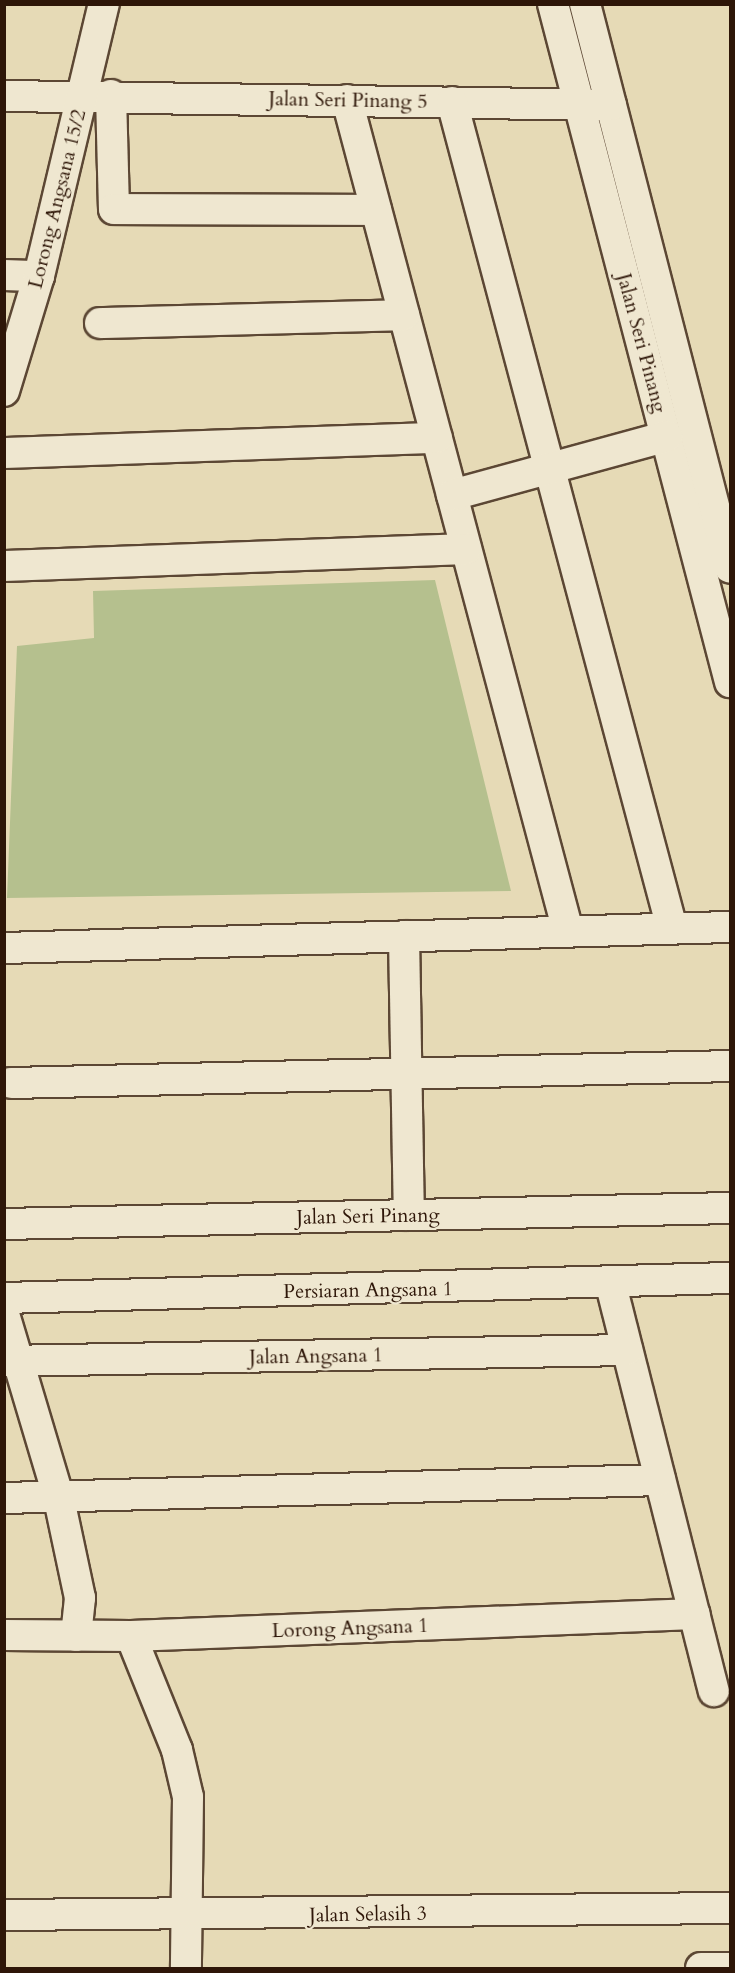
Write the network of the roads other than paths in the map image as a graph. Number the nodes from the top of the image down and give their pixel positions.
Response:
1 (104, 4) edge
2 (553, 4) edge
3 (585, 4) edge
4 (97, 95) junction
5 (4, 96) edge
6 (347, 100) junction
7 (452, 102) junction
8 (578, 103) junction
9 (611, 105) junction
10 (376, 210) junction
11 (4, 274) edge
12 (39, 276) junction
13 (404, 315) junction
14 (100, 323) dead end
15 (4, 391) edge
16 (667, 436) junction
17 (437, 438) junction
18 (4, 453) edge
19 (551, 468) junction
20 (452, 495) junction
21 (466, 549) junction
22 (4, 566) edge
23 (730, 568) edge
24 (730, 682) edge
25 (730, 927) edge
26 (672, 928) junction
27 (568, 931) junction
28 (404, 936) junction
29 (4, 948) edge
30 (730, 1066) edge
31 (407, 1074) junction
32 (11, 1083) dead end
33 (730, 1208) edge
34 (409, 1215) junction
35 (4, 1224) edge
36 (730, 1278) edge
37 (611, 1285) junction
38 (4, 1298) edge
39 (4, 1314) edge
40 (627, 1350) junction
41 (13, 1362) edge
42 (660, 1480) junction
43 (4, 1498) edge
44 (59, 1498) junction
45 (695, 1614) junction
46 (4, 1635) edge
47 (75, 1636) junction
48 (131, 1636) junction
49 (714, 1691) dead end
50 (730, 1908) edge
51 (4, 1915) edge
52 (186, 1916) junction
53 (186, 1968) edge
54 (701, 1968) edge
55 (730, 1968) edge

1 - 4 street, Lorong Angsana 15/2
2 - 8 street, Jalan Seri Pinang
3 - 9 street, Jalan Seri Pinang
4 - 5 street, Jalan Seri Pinang 5
4 - 6 street, Jalan Seri Pinang 5
4 - 10 street
4 - 12 street, Lorong Angsana 15/2
6 - 7 street, Jalan Seri Pinang 5
6 - 10 street
7 - 8 street, Jalan Seri Pinang 5
7 - 19 street
8 - 9 street, Jalan Seri Pinang 5
8 - 16 street, Jalan Seri Pinang
9 - 23 street, Jalan Seri Pinang
10 - 13 street
11 - 12 street
12 - 15 street, Lorong Angsana 15/2
13 - 14 street
13 - 17 street
16 - 19 street
16 - 24 street, Jalan Seri Pinang
17 - 18 street
17 - 20 street
19 - 20 street
19 - 26 street
20 - 21 street
21 - 22 street
21 - 27 street
25 - 26 street
26 - 27 street
27 - 28 street
28 - 29 street
28 - 31 street
30 - 31 street
31 - 32 street
31 - 34 street
33 - 34 street, Jalan Seri Pinang
34 - 35 street, Jalan Seri Pinang
36 - 37 street, Persiaran Angsana 1
37 - 38 street, Persiaran Angsana 1
37 - 40 street
39 - 41 street
40 - 41 street, Jalan Angsana 1
40 - 42 street
41 - 44 street
42 - 44 street
42 - 45 street
43 - 44 street
44 - 47 street
45 - 48 street, Lorong Angsana 1
45 - 49 street
46 - 47 street, Lorong Angsana 1
47 - 48 street, Lorong Angsana 1
48 - 52 street
50 - 52 street, Jalan Selasih 3
51 - 52 street, Jalan Selasih 3
52 - 53 street
54 - 55 street

